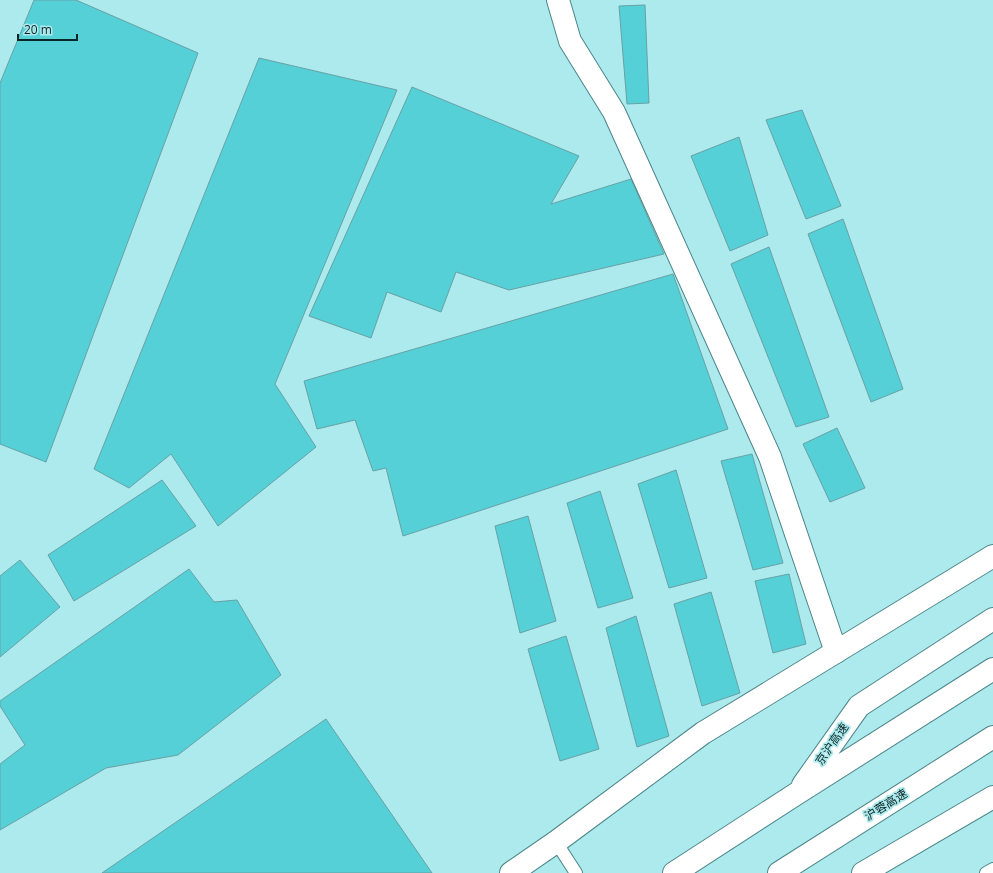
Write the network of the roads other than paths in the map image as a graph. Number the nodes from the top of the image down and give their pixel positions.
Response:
1 (558, 0) edge
2 (993, 556) edge
3 (993, 619) edge
4 (836, 652) junction
5 (993, 669) edge
6 (993, 737) edge
7 (796, 794) junction
8 (993, 797) edge
9 (556, 842) junction
10 (993, 869) edge
11 (511, 873) edge
12 (576, 873) edge
13 (674, 873) edge
14 (779, 873) edge
15 (863, 873) edge
16 (986, 873) edge

1 - 4 main road
2 - 4 main road
3 - 7 main road, 京沪高速
4 - 9 main road
5 - 7 main road
6 - 14 main road, 沪蓉高速
7 - 13 main road, 京沪高速
8 - 15 main road
9 - 11 main road
9 - 12 lane
10 - 16 lane

